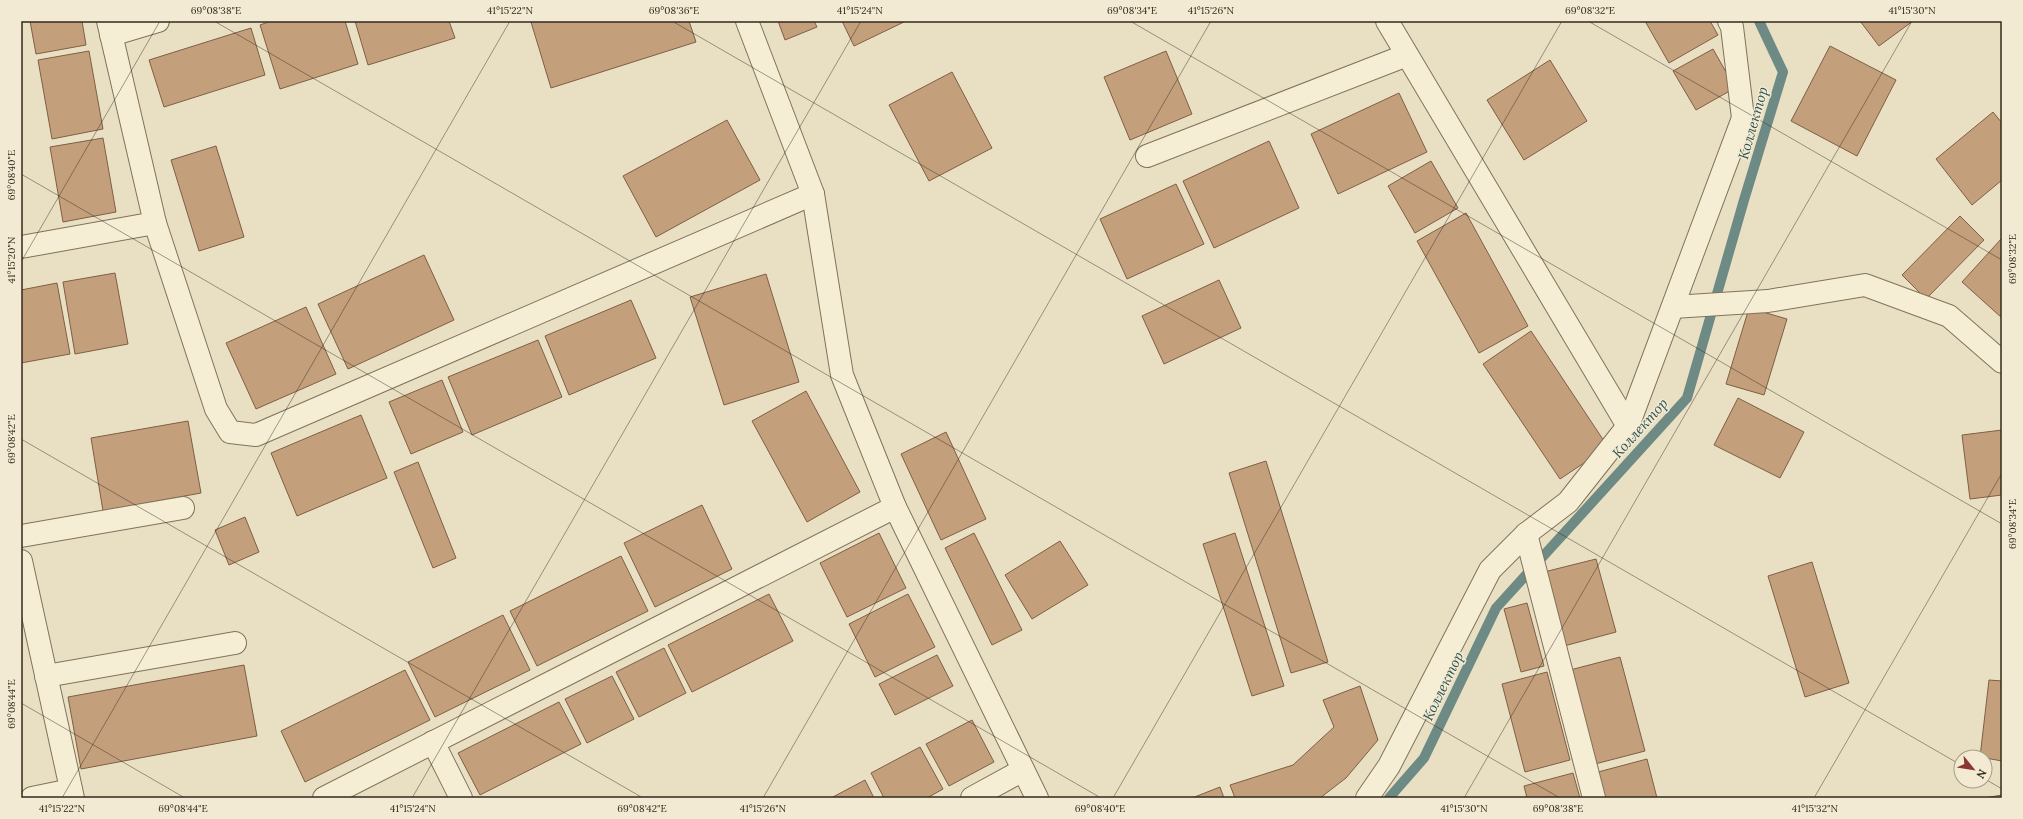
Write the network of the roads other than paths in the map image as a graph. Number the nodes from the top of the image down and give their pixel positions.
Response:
1 (158, 21) edge
2 (747, 21) edge
3 (1387, 21) edge
4 (1728, 21) edge
5 (109, 28) edge
6 (1407, 55) junction
7 (1147, 156) dead end
8 (813, 194) junction
9 (155, 223) junction
10 (21, 247) edge
11 (1673, 307) junction
12 (2002, 362) edge
13 (1628, 426) junction
14 (895, 507) junction
15 (183, 508) dead end
16 (1526, 534) junction
17 (21, 536) edge
18 (21, 560) edge
19 (235, 643) dead end
20 (46, 676) junction
21 (432, 742) junction
22 (1023, 770) junction
23 (72, 794) edge
24 (32, 798) edge
25 (324, 798) edge
26 (461, 798) edge
27 (972, 798) edge
28 (1037, 798) edge
29 (1367, 798) edge
30 (1594, 798) edge

1 - 5 street
2 - 8 street
3 - 6 street
4 - 11 street
5 - 9 street
6 - 7 street
6 - 13 street
8 - 9 street
8 - 14 street
9 - 10 street
11 - 12 street
11 - 13 street
13 - 16 street
14 - 21 street
14 - 22 street
15 - 17 street
16 - 29 street
16 - 30 street
18 - 20 street
19 - 20 street
20 - 23 street
21 - 25 street
21 - 26 street
22 - 27 street
22 - 28 street
23 - 24 street

